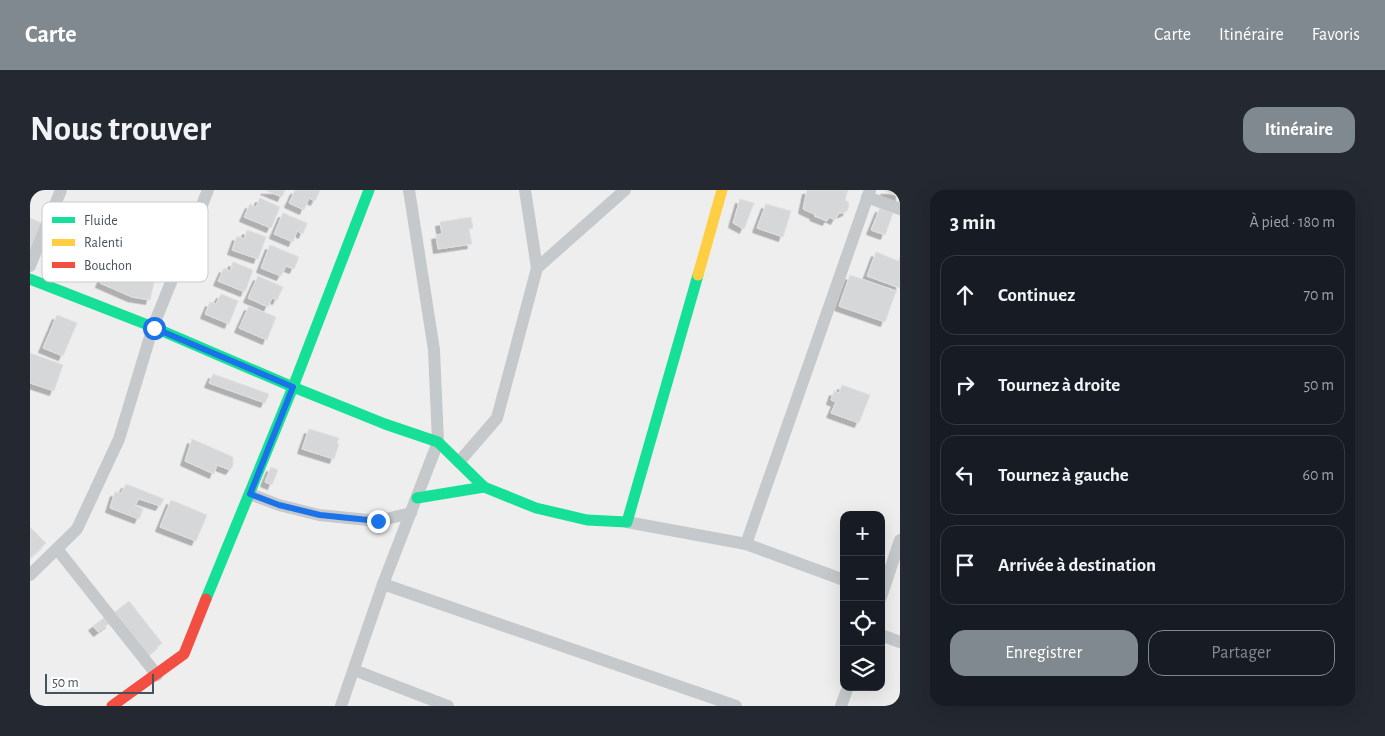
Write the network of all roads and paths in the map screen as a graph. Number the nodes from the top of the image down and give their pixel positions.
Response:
1 (61, 190) edge
2 (208, 190) edge
3 (370, 190) edge
4 (409, 190) edge
5 (525, 190) edge
6 (625, 190) edge
7 (722, 190) edge
8 (869, 193) edge
9 (56, 202) edge
10 (203, 202) edge
11 (900, 209) edge
12 (42, 237) edge
13 (30, 266) edge
14 (537, 268) junction
15 (30, 279) edge
16 (172, 282) edge
17 (154, 328) junction
18 (293, 387) junction
19 (438, 442) junction
20 (459, 462) junction
21 (484, 487) junction
22 (250, 494) junction
23 (416, 498) junction
24 (411, 514) junction
25 (626, 522) junction
26 (900, 540) edge
27 (746, 544) junction
28 (57, 549) junction
29 (30, 575) edge
30 (840, 579) edge
31 (383, 584) junction
32 (885, 586) edge
33 (885, 636) edge
34 (900, 642) edge
35 (354, 670) junction
36 (157, 674) junction
37 (847, 691) edge
38 (112, 706) edge
39 (341, 706) edge
40 (448, 706) edge
41 (736, 706) edge
42 (841, 706) edge

1 - 9 street
2 - 10 street
3 - 18 street
4 - 19 street
5 - 14 street
6 - 14 street
7 - 25 street
8 - 11 street
8 - 27 street
12 - 13 street
14 - 20 street
15 - 17 street
16 - 17 street
17 - 18 street
17 - 28 street
18 - 19 street
18 - 22 street
19 - 20 street
19 - 23 street
20 - 21 street
21 - 23 street
21 - 25 street
22 - 24 street
22 - 36 street
23 - 24 street
24 - 31 street
25 - 27 street
26 - 32 street
27 - 30 street
28 - 29 street
28 - 36 street
31 - 35 street
31 - 41 street
33 - 34 street
35 - 39 street
35 - 40 street
36 - 38 street
37 - 42 street

